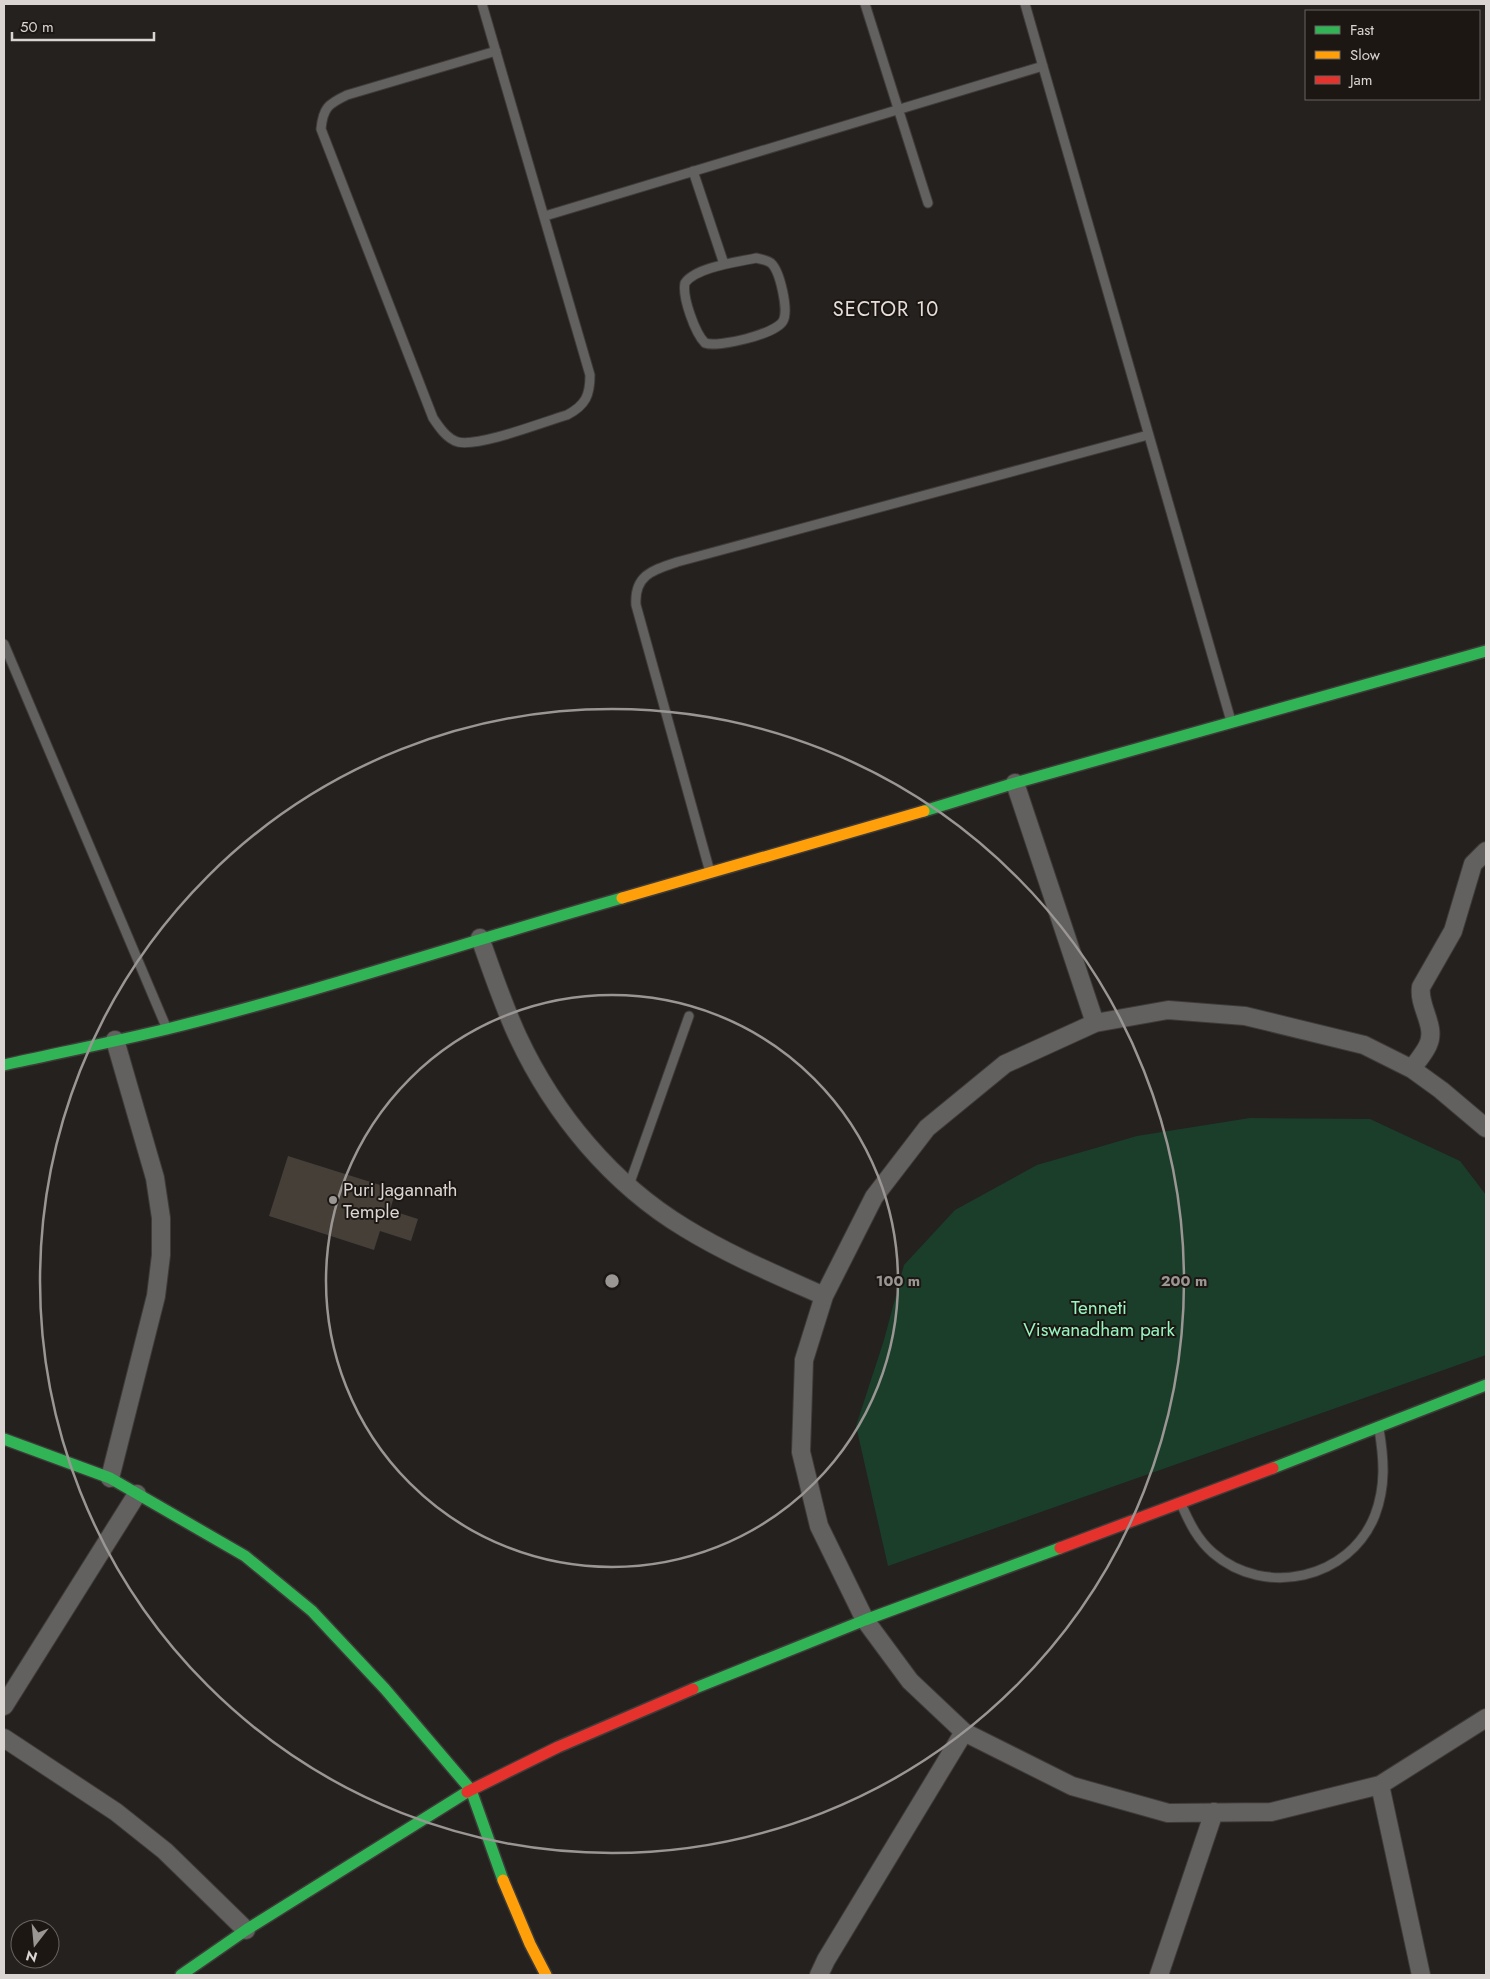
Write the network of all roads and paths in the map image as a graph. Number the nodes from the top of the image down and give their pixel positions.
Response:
1 (482, 4) edge
2 (865, 4) edge
3 (1025, 4) edge
4 (496, 51) junction
5 (1043, 66) junction
6 (899, 110) junction
7 (693, 171) junction
8 (928, 203) dead end
9 (545, 216) junction
10 (724, 264) junction
11 (1148, 435) junction
12 (4, 644) edge
13 (1486, 651) edge
14 (1232, 724) junction
15 (1015, 783) junction
16 (1486, 852) edge
17 (711, 874) junction
18 (480, 938) junction
19 (689, 1016) dead end
20 (1096, 1023) junction
21 (167, 1029) junction
22 (115, 1040) junction
23 (4, 1065) edge
24 (1412, 1069) junction
25 (1486, 1128) edge
26 (628, 1188) junction
27 (824, 1296) junction
28 (1486, 1385) edge
29 (1380, 1428) junction
30 (4, 1439) edge
31 (110, 1478) junction
32 (137, 1494) junction
33 (1181, 1504) junction
34 (865, 1620) junction
35 (4, 1706) edge
36 (1486, 1718) edge
37 (964, 1732) junction
38 (4, 1738) edge
39 (1380, 1785) junction
40 (470, 1790) junction
41 (1214, 1812) junction
42 (246, 1930) junction
43 (181, 1975) edge
44 (546, 1975) edge
45 (819, 1975) edge
46 (1159, 1975) edge
47 (1420, 1975) edge

1 - 4 lane
2 - 6 lane
3 - 5 lane
4 - 9 lane
4 - 9 lane
5 - 6 lane
5 - 11 lane
6 - 7 lane
6 - 8 lane
7 - 9 lane
7 - 10 lane
10 - 10 lane
11 - 14 lane
11 - 17 lane
12 - 21 lane
13 - 14 street
14 - 15 street
15 - 17 street
15 - 20 street
16 - 24 street
17 - 18 street
18 - 21 street
18 - 26 street
19 - 26 lane
20 - 24 street
20 - 27 street
21 - 22 street
22 - 23 street
22 - 31 street
24 - 25 street
26 - 27 street
27 - 34 street
28 - 29 street
29 - 33 street
29 - 33 lane
30 - 31 street
31 - 32 street
32 - 35 street
32 - 40 street
33 - 34 street
34 - 37 street
34 - 40 street
36 - 39 street
37 - 41 street
37 - 45 street
38 - 42 street
39 - 41 street
39 - 47 street
40 - 42 street
40 - 44 street
41 - 46 street
42 - 43 street

